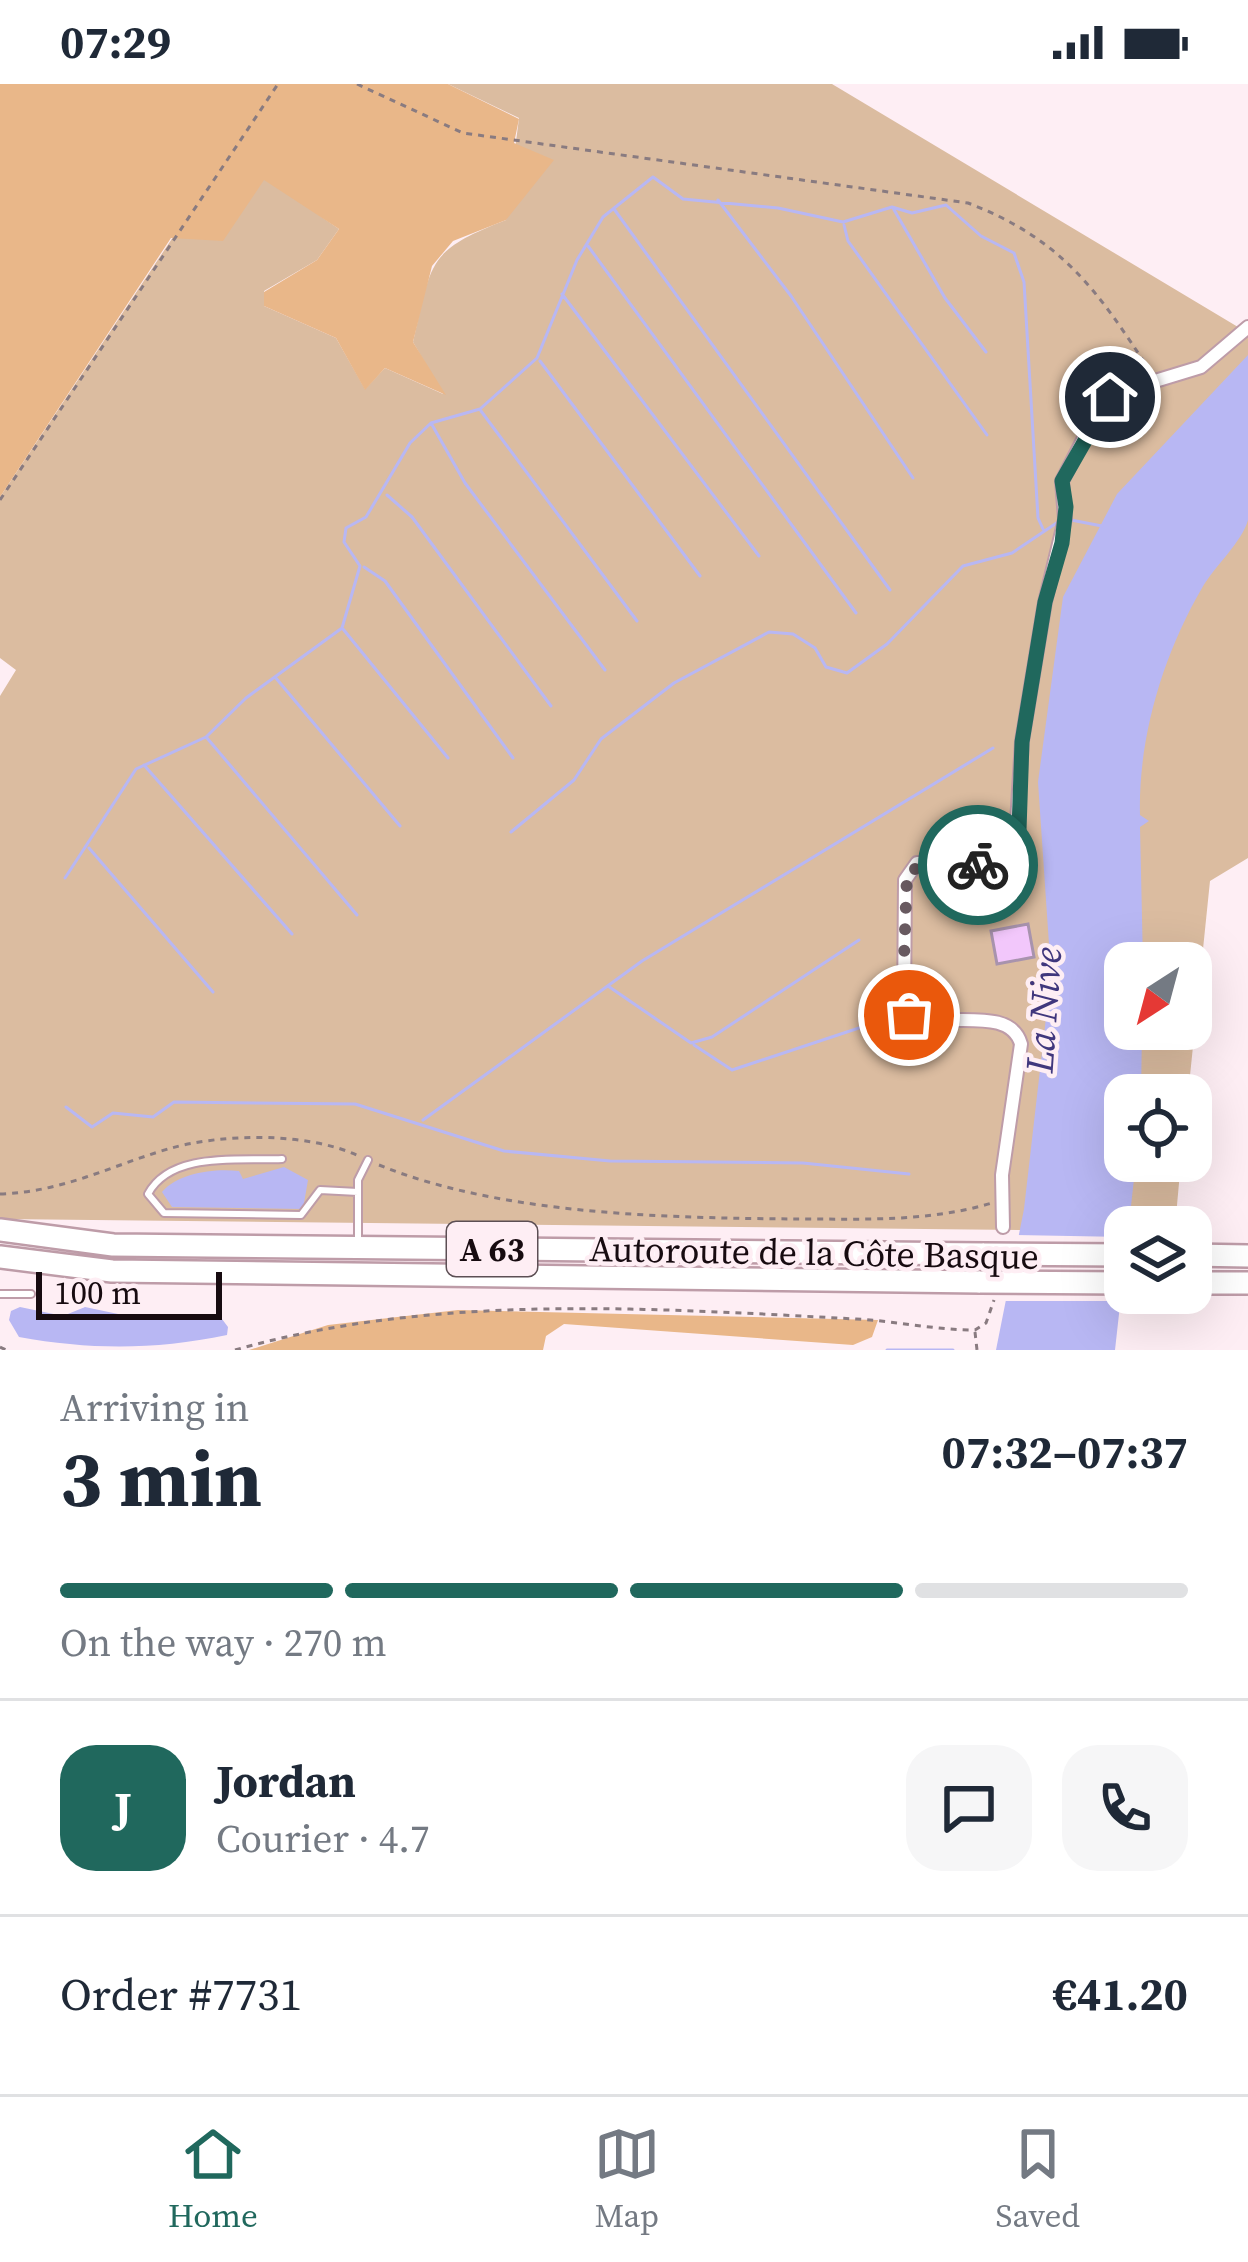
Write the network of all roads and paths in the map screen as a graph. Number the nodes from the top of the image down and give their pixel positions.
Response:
1 (278, 84) edge
2 (357, 84) edge
3 (1248, 328) edge
4 (1158, 382) junction
5 (0, 500) edge
6 (282, 1160) dead end
7 (368, 1160) junction
8 (358, 1192) junction
9 (0, 1194) edge
10 (1001, 1200) junction
11 (1003, 1227) dead end
12 (0, 1230) edge
13 (358, 1248) junction
14 (1104, 1255) edge
15 (1212, 1255) edge
16 (1248, 1256) edge
17 (7, 1259) edge
18 (1104, 1282) edge
19 (1212, 1283) edge
20 (1248, 1283) edge
21 (0, 1294) edge
22 (31, 1294) dead end
23 (994, 1301) dead end
24 (975, 1330) junction
25 (235, 1350) edge
26 (976, 1350) edge

1 - 5 path
2 - 4 path
3 - 4 street
4 - 10 street
6 - 8 lane
7 - 8 lane
7 - 9 path
7 - 10 path
8 - 13 lane
10 - 11 street
12 - 13 highway, Autoroute de la Côte Basque / A 63
13 - 14 highway, Autoroute de la Côte Basque / A 63, bridge
15 - 16 highway
17 - 18 highway, Autoroute de la Côte Basque / A 63, bridge
19 - 20 highway
21 - 22 lane
23 - 24 path
24 - 25 path
24 - 26 path

